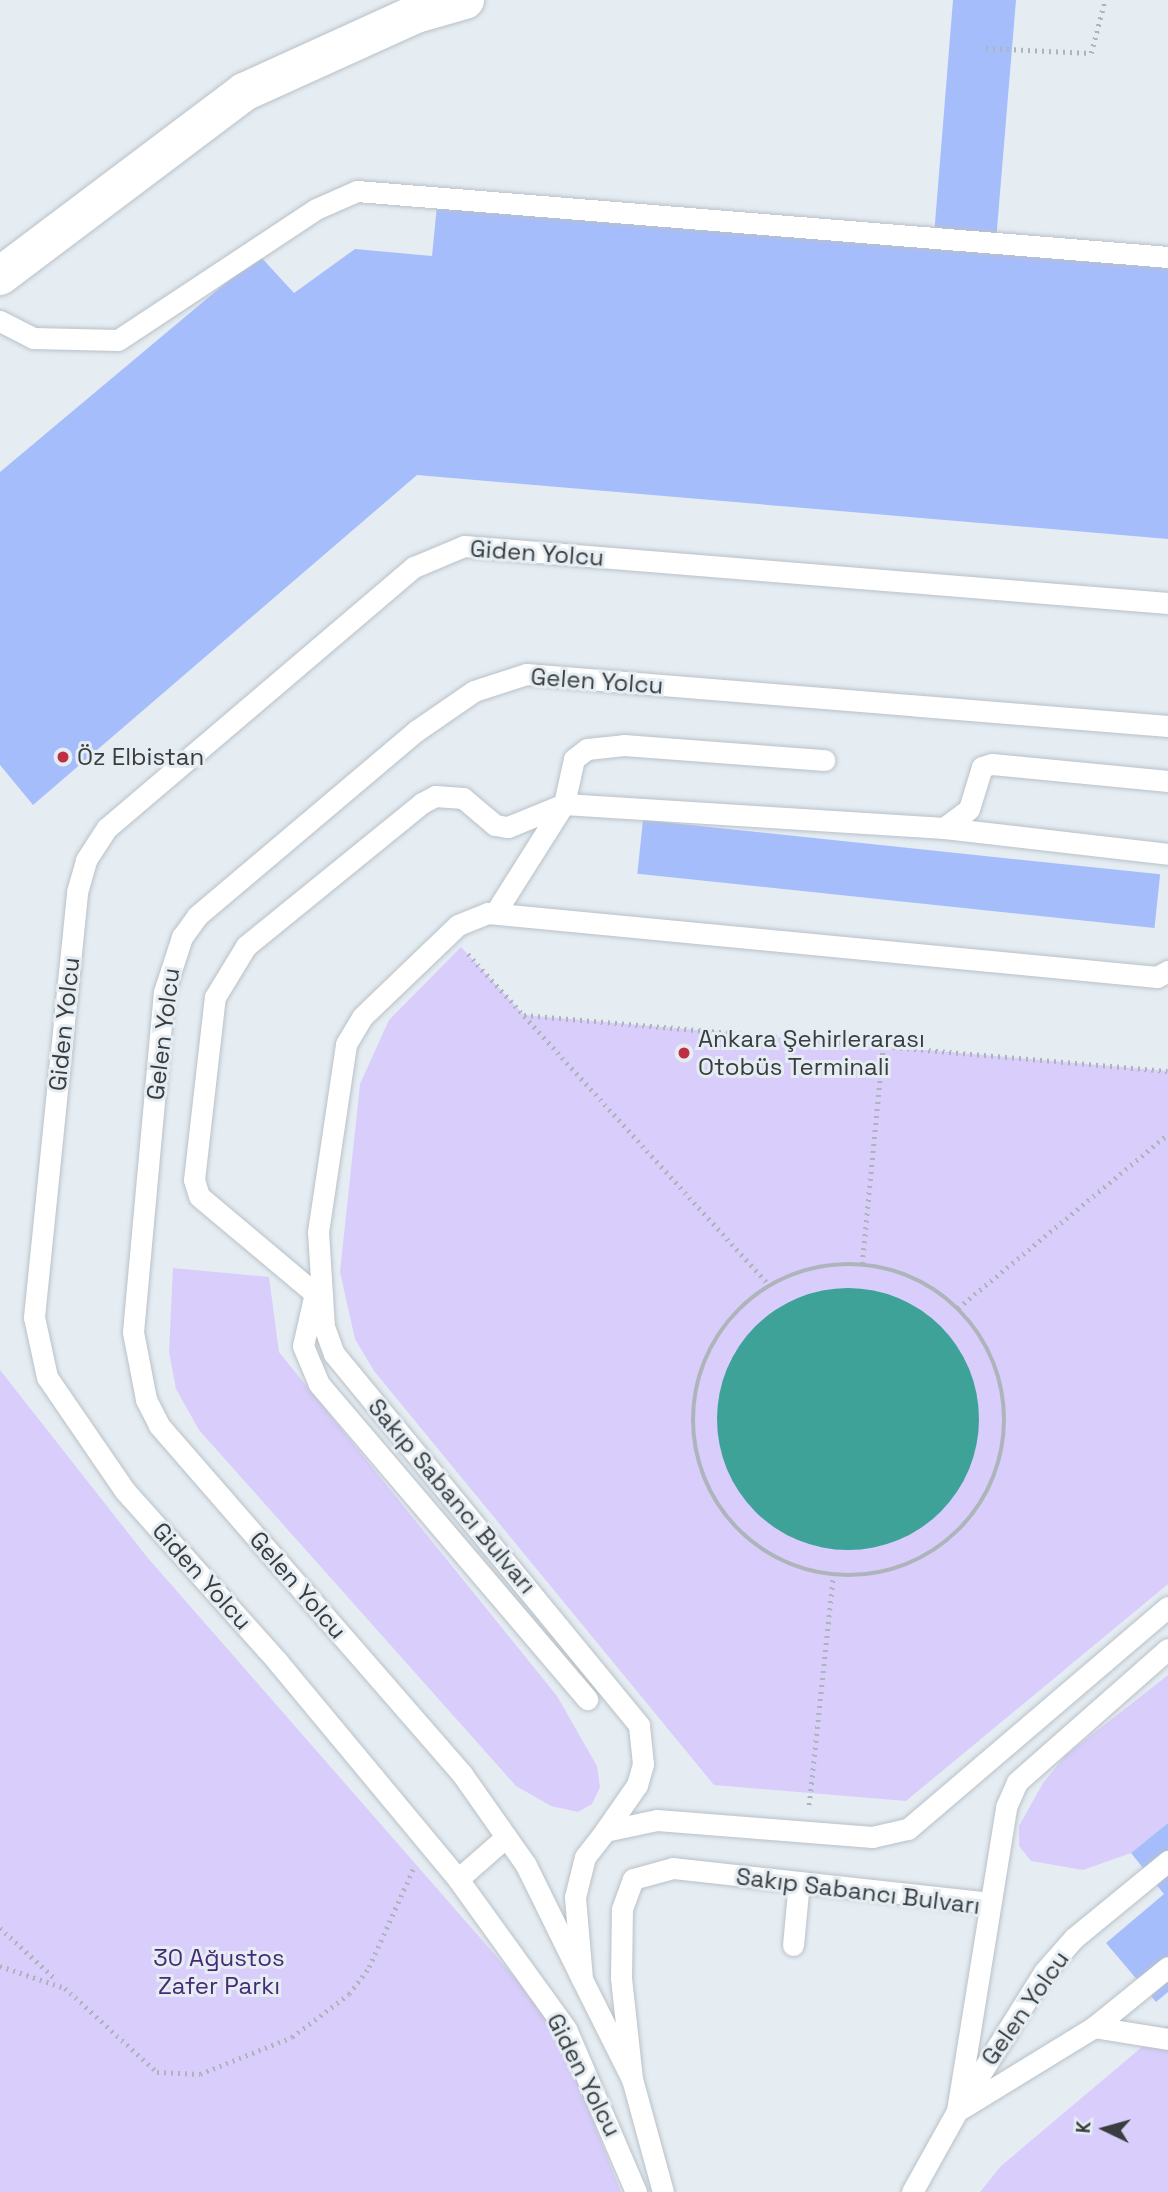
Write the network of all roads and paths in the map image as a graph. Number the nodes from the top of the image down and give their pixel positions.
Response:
1 (465, 0) edge
2 (1105, 0) edge
3 (986, 48) dead end
4 (1168, 257) edge
5 (0, 276) edge
6 (0, 321) edge
7 (1168, 603) edge
8 (1168, 726) edge
9 (824, 760) dead end
10 (1168, 781) edge
11 (564, 804) junction
12 (944, 828) junction
13 (1168, 854) edge
14 (495, 913) junction
15 (449, 933) junction
16 (1168, 971) edge
17 (524, 1015) junction
18 (883, 1046) junction
19 (1168, 1071) edge
20 (1168, 1134) edge
21 (862, 1264) junction
22 (769, 1285) junction
23 (317, 1295) junction
24 (958, 1308) junction
25 (833, 1576) junction
26 (1168, 1607) edge
27 (1168, 1649) edge
28 (587, 1699) dead end
29 (806, 1830) junction
30 (605, 1831) junction
31 (506, 1837) junction
32 (425, 1839) junction
33 (1168, 1861) edge
34 (458, 1879) junction
35 (799, 1882) junction
36 (989, 1903) junction
37 (0, 1928) edge
38 (793, 1945) dead end
39 (0, 1966) edge
40 (1168, 1966) edge
41 (582, 1979) junction
42 (65, 1988) junction
43 (1094, 2027) junction
44 (1168, 2039) edge
45 (632, 2079) junction
46 (957, 2111) junction
47 (636, 2192) edge
48 (663, 2192) edge
49 (912, 2192) edge

1 - 5 main road
2 - 3 path
4 - 6 lane, bridge
7 - 32 lane, Giden Yolcu
8 - 31 lane, Gelen Yolcu
9 - 11 lane
10 - 12 lane
11 - 12 lane
11 - 14 lane
11 - 23 lane
12 - 13 lane
14 - 15 lane
14 - 16 lane
15 - 17 path
15 - 23 lane
17 - 18 path
17 - 22 path
18 - 19 path
18 - 21 path
20 - 24 path
21 - 22 path
21 - 24 path
22 - 25 path
23 - 28 lane
23 - 30 lane, Sakıp Sabancı Bulvarı
24 - 25 path
25 - 29 path
26 - 29 lane, Sakıp Sabancı Bulvarı
27 - 36 lane
29 - 30 lane, Sakıp Sabancı Bulvarı
30 - 41 lane, Sakıp Sabancı Bulvarı
31 - 34 lane
31 - 41 lane, Gelen Yolcu
32 - 34 lane, Giden Yolcu
32 - 42 path
33 - 46 lane, Gelen Yolcu
34 - 47 lane, Giden Yolcu
35 - 36 lane, Sakıp Sabancı Bulvarı
35 - 38 lane
35 - 45 lane, Sakıp Sabancı Bulvarı
36 - 46 lane, Sakıp Sabancı Bulvarı
37 - 42 path
39 - 42 path
40 - 43 lane
41 - 45 lane, Sakıp Sabancı Bulvarı
43 - 44 lane
43 - 46 lane
45 - 48 lane, Sakıp Sabancı Bulvarı
46 - 49 lane, Sakıp Sabancı Bulvarı

